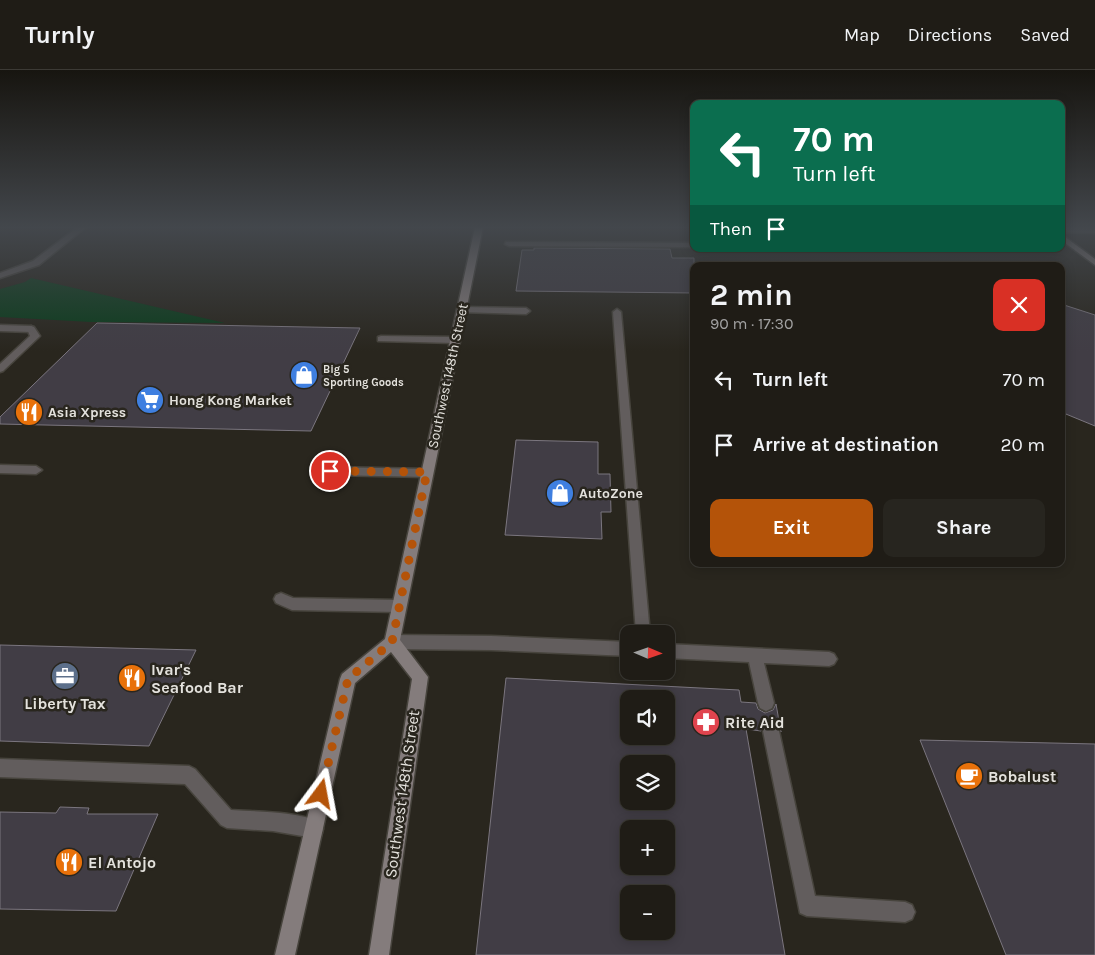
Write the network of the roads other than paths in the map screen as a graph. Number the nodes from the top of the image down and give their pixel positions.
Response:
1 (21, 268) edge
2 (471, 268) edge
3 (0, 276) edge
4 (462, 310) junction
5 (526, 311) dead end
6 (617, 312) dead end
7 (0, 328) edge
8 (381, 339) dead end
9 (455, 340) junction
10 (0, 369) edge
11 (0, 469) edge
12 (36, 470) dead end
13 (330, 471) dead end
14 (427, 472) junction
15 (280, 599) dead end
16 (398, 606) junction
17 (642, 625) edge
18 (392, 642) junction
19 (620, 649) edge
20 (675, 652) edge
21 (755, 656) junction
22 (829, 659) dead end
23 (766, 703) dead end
24 (771, 731) dead end
25 (0, 768) edge
26 (314, 829) junction
27 (905, 912) dead end
28 (285, 955) edge
29 (379, 955) edge

1 - 3 street
2 - 4 main road, Southwest 148th Street
4 - 5 street
4 - 9 main road, Southwest 148th Street
6 - 17 street
7 - 10 street
8 - 9 street
9 - 14 main road, Southwest 148th Street
11 - 12 street
13 - 14 street
14 - 16 main road, Southwest 148th Street
15 - 16 street
16 - 18 main road, Southwest 148th Street
18 - 19 street
18 - 26 main road
18 - 29 main road, Southwest 148th Street
20 - 21 street
21 - 22 street
21 - 23 street
24 - 27 street
25 - 26 street
26 - 28 main road

